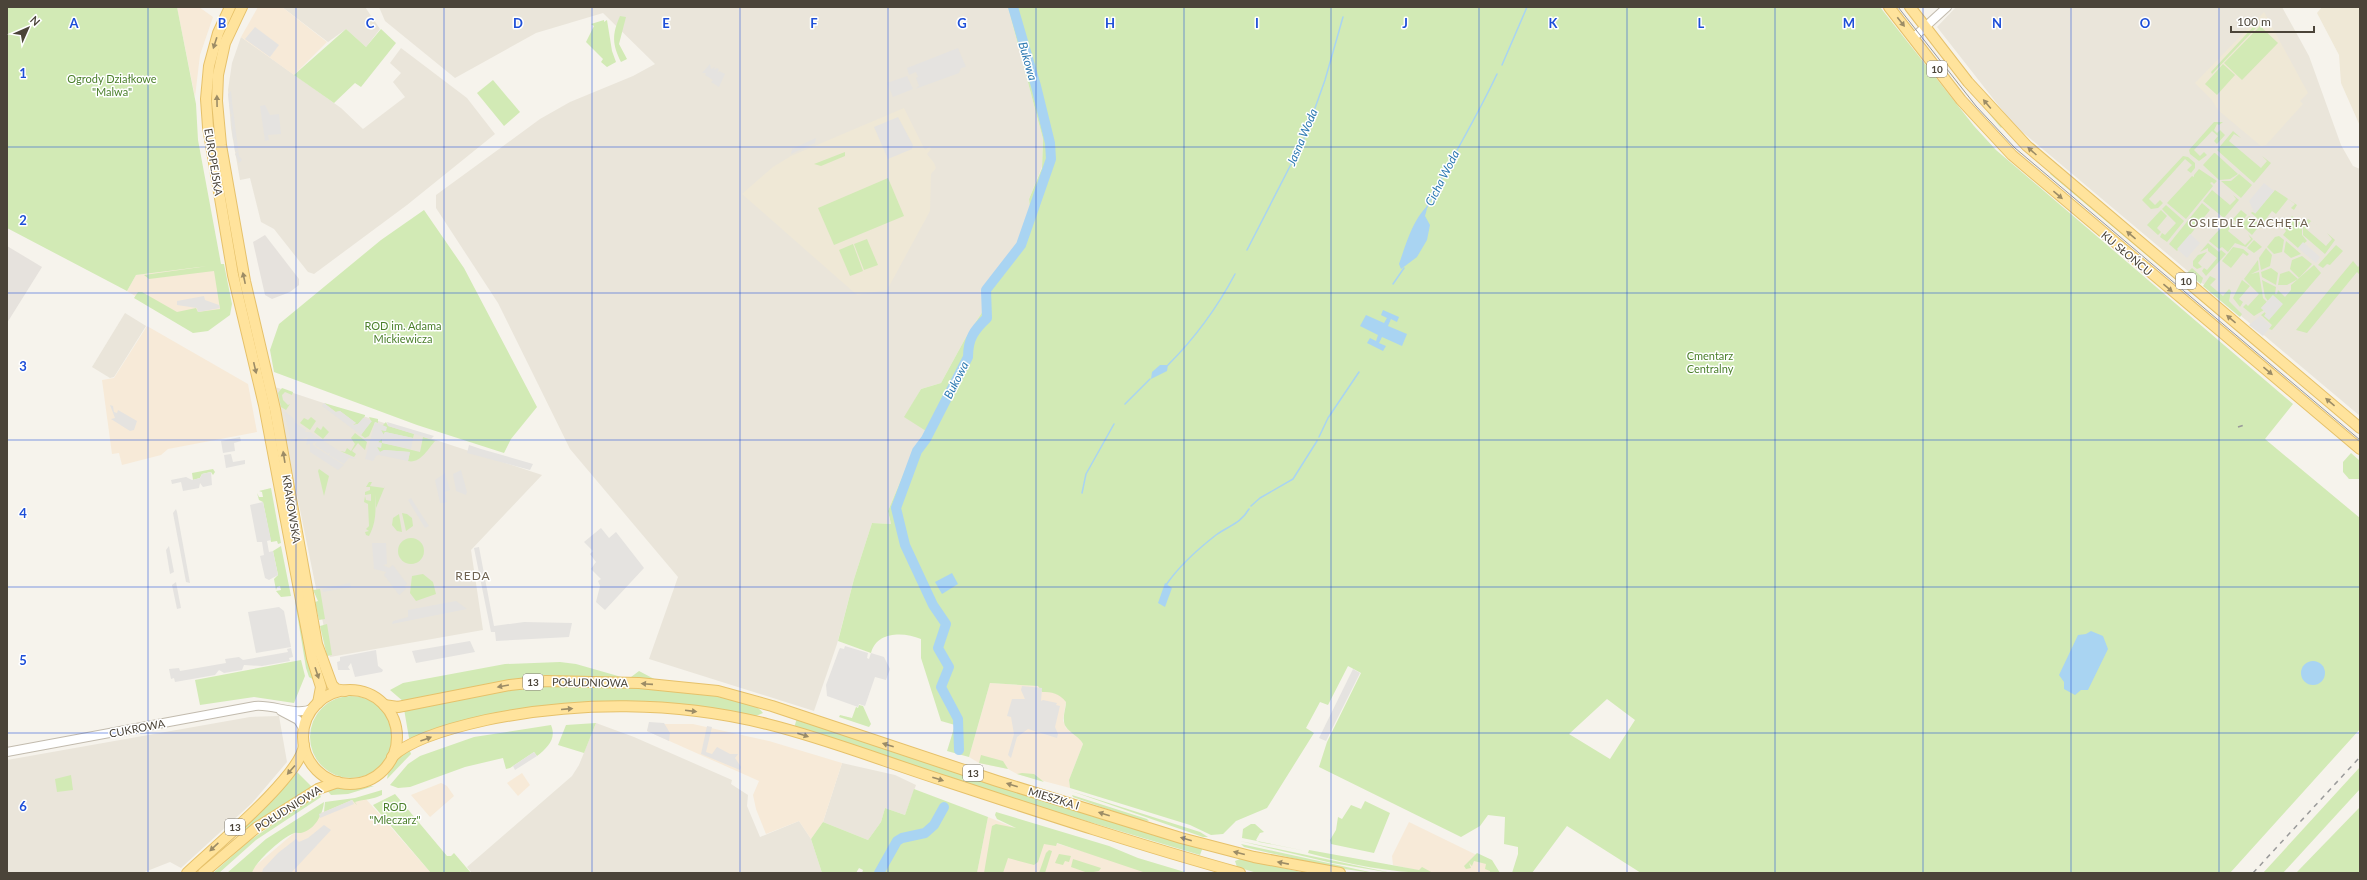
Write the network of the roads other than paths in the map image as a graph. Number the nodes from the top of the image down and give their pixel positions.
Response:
1 (230, 7) edge
2 (242, 7) edge
3 (1889, 7) edge
4 (1910, 7) edge
5 (1947, 7) edge
6 (1926, 28) junction
7 (1913, 38) junction
8 (253, 316) joint
9 (243, 320) joint
10 (2360, 428) edge
11 (2360, 449) edge
12 (345, 691) junction
13 (316, 705) junction
14 (384, 705) junction
15 (267, 706) junction
16 (772, 706) joint
17 (766, 724) joint
18 (304, 730) junction
19 (304, 745) junction
20 (7, 752) edge
21 (392, 757) junction
22 (340, 782) junction
23 (187, 873) edge
24 (203, 873) edge
25 (1240, 873) edge
26 (1340, 873) edge

1 -> 9 main road, EUROPEJSKA
8 -> 2 main road, EUROPEJSKA
3 -> 7 main road, KU SŁOŃCU / 10
4 - 6 main road, KU SŁOŃCU / 10
5 - 6 street
6 - 7 street
10 -> 6 main road, KU SŁOŃCU / 10
7 -> 11 main road, KU SŁOŃCU / 10
12 -> 8 main road, KRAKOWSKA
9 -> 13 main road, KRAKOWSKA
12 - 13 main road, 13
12 - 14 main road, 13
13 - 15 street, CUKROWA
13 - 18 main road, 13
16 -> 14 main road, POŁUDNIOWA / 13
14 - 21 main road
15 - 18 street
15 - 20 street, CUKROWA
26 -> 16 main road, MIESZKA I / 13
21 -> 17 main road, POŁUDNIOWA / 13
17 -> 25 main road, MIESZKA I / 13
18 - 19 main road, 13
19 - 22 main road
19 -> 23 main road, POŁUDNIOWA / 13
21 - 22 main road, 13
22 - 24 main road, POŁUDNIOWA / 13

